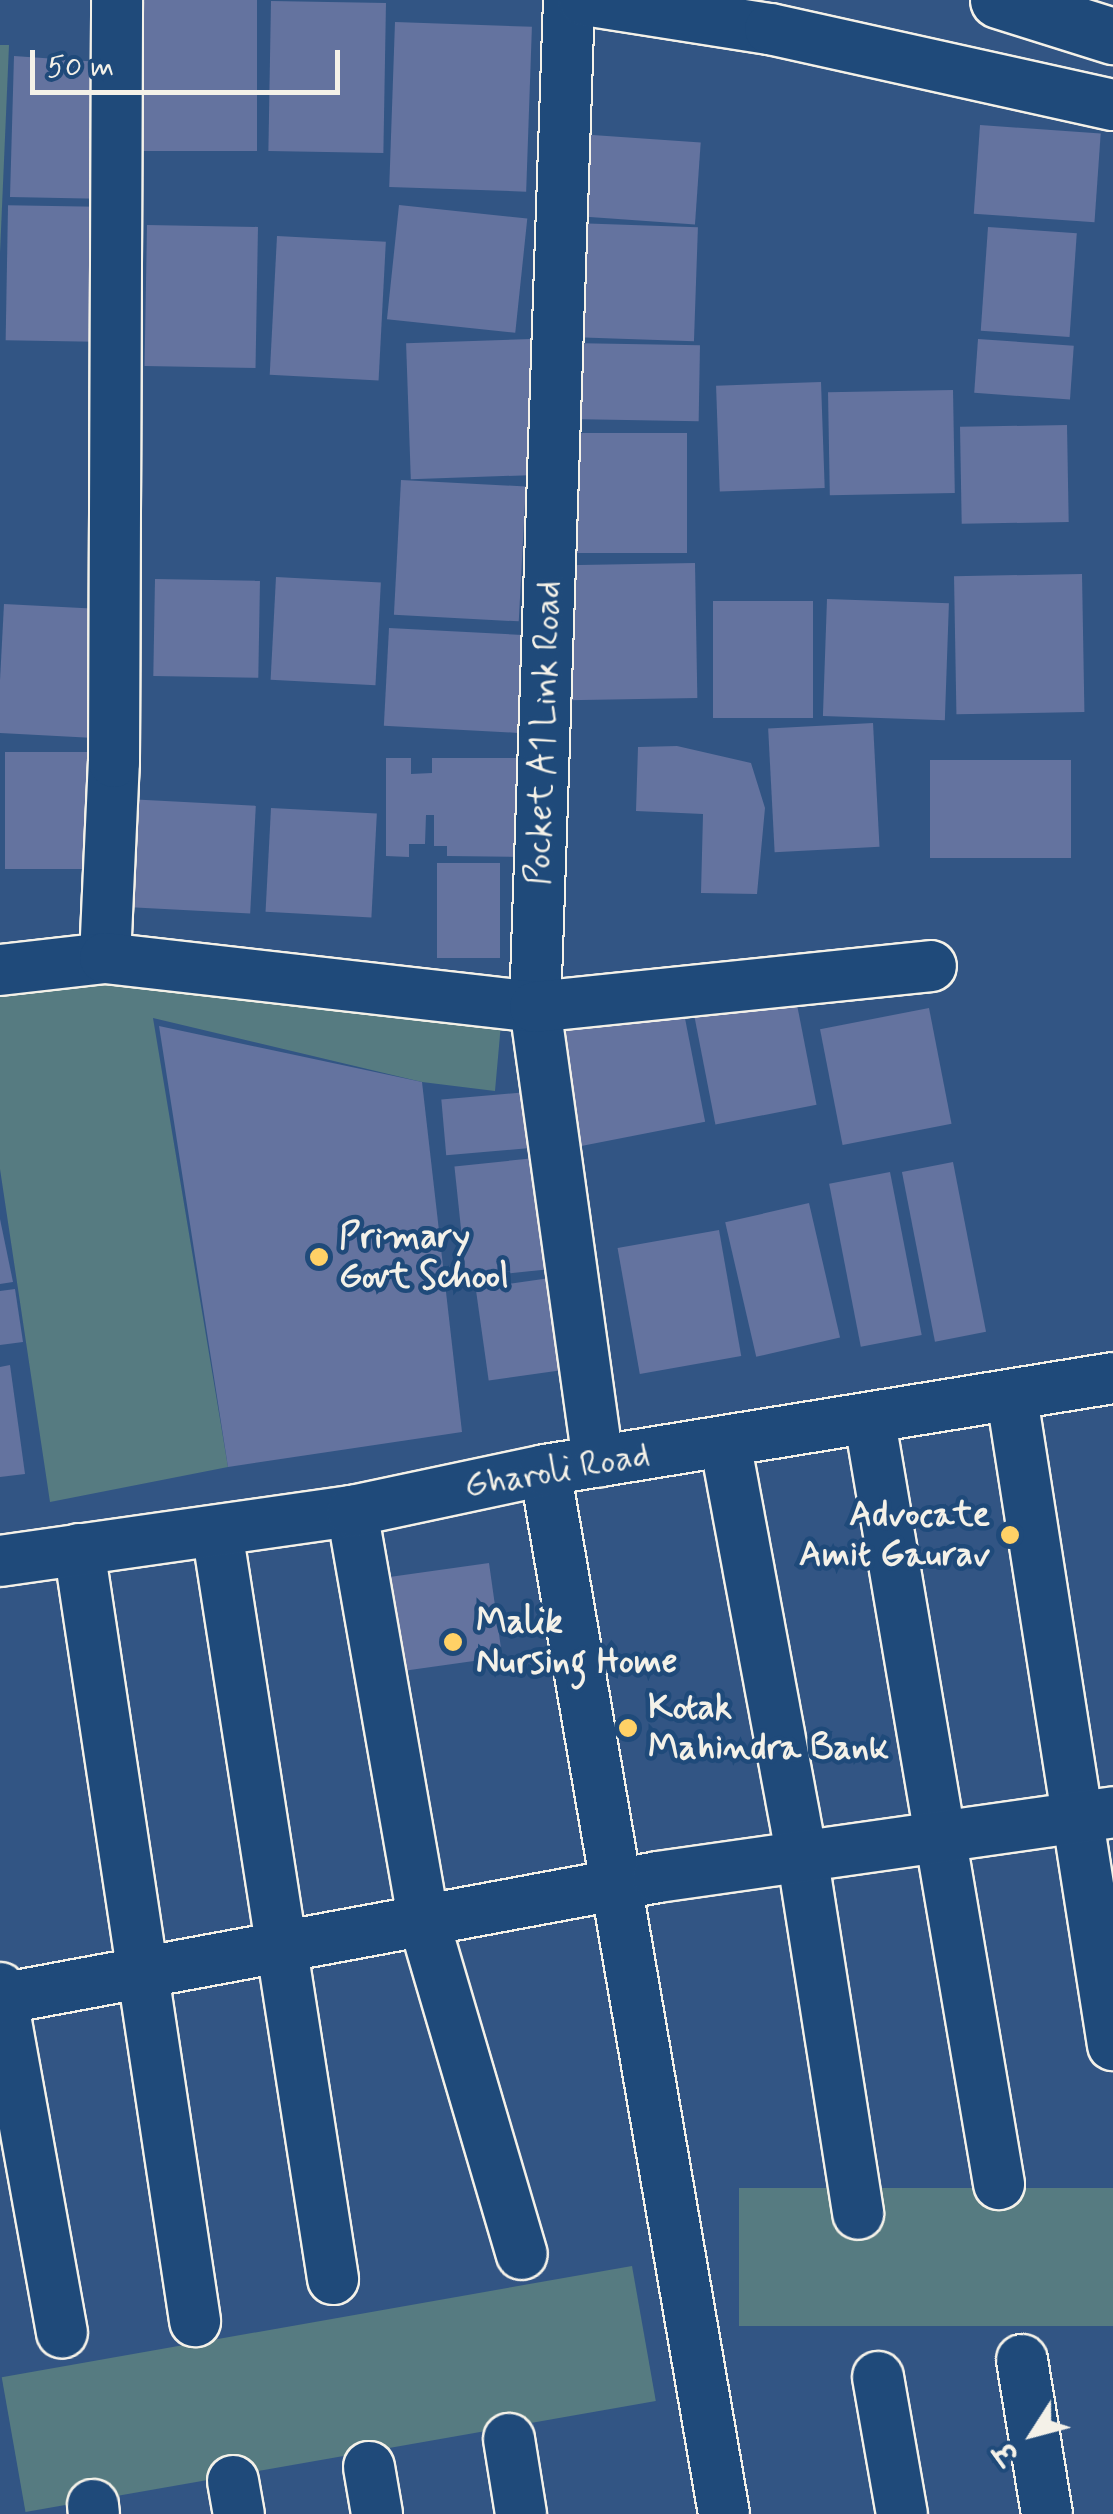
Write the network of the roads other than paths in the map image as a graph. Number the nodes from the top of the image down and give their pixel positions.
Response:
1 (116, 0) edge
2 (569, 0) edge
3 (584, 0) edge
4 (998, 0) edge
5 (1113, 36) edge
6 (1113, 105) edge
7 (105, 958) junction
8 (931, 966) dead end
9 (0, 970) edge
10 (535, 1008) junction
11 (1113, 1378) edge
12 (1012, 1398) junction
13 (870, 1422) junction
14 (725, 1442) junction
15 (598, 1462) junction
16 (544, 1470) junction
17 (352, 1511) junction
18 (217, 1530) junction
19 (79, 1549) junction
20 (0, 1560) edge
21 (1094, 1816) edge
22 (938, 1838) junction
23 (803, 1861) junction
24 (616, 1884) junction
25 (424, 1922) junction
26 (284, 1945) junction
27 (143, 1972) junction
28 (0, 1995) edge
29 (1113, 2045) edge
30 (998, 2184) dead end
31 (858, 2214) dead end
32 (522, 2254) dead end
33 (333, 2279) dead end
34 (195, 2321) dead end
35 (62, 2332) dead end
36 (1022, 2360) dead end
37 (878, 2377) dead end
38 (509, 2439) dead end
39 (521, 2514) edge
40 (724, 2514) edge
41 (902, 2514) edge
42 (1047, 2514) edge

1 - 7 street
2 - 10 street, Pocket A1 Link Road
3 - 6 street
4 - 5 main road
7 - 9 street
7 - 10 street
8 - 10 street
10 - 15 street, Pocket A1 Link Road
11 - 12 street, Gharoli Road
12 - 13 street, Gharoli Road
12 - 21 street
13 - 14 street, Gharoli Road
13 - 22 street
14 - 15 street, Gharoli Road
14 - 23 street
15 - 16 street, Gharoli Road
16 - 17 street, Gharoli Road
16 - 24 street
17 - 18 street, Gharoli Road
17 - 25 street
18 - 19 street, Gharoli Road
18 - 26 street
19 - 20 street, Gharoli Road
19 - 27 street
21 - 22 street
21 - 29 street
22 - 23 street
22 - 30 street
23 - 24 street
23 - 31 street
24 - 25 street
24 - 40 street
25 - 26 street
25 - 32 street
26 - 27 street
26 - 33 street
27 - 28 street
27 - 34 street
28 - 35 street
36 - 42 street
37 - 41 street
38 - 39 street

